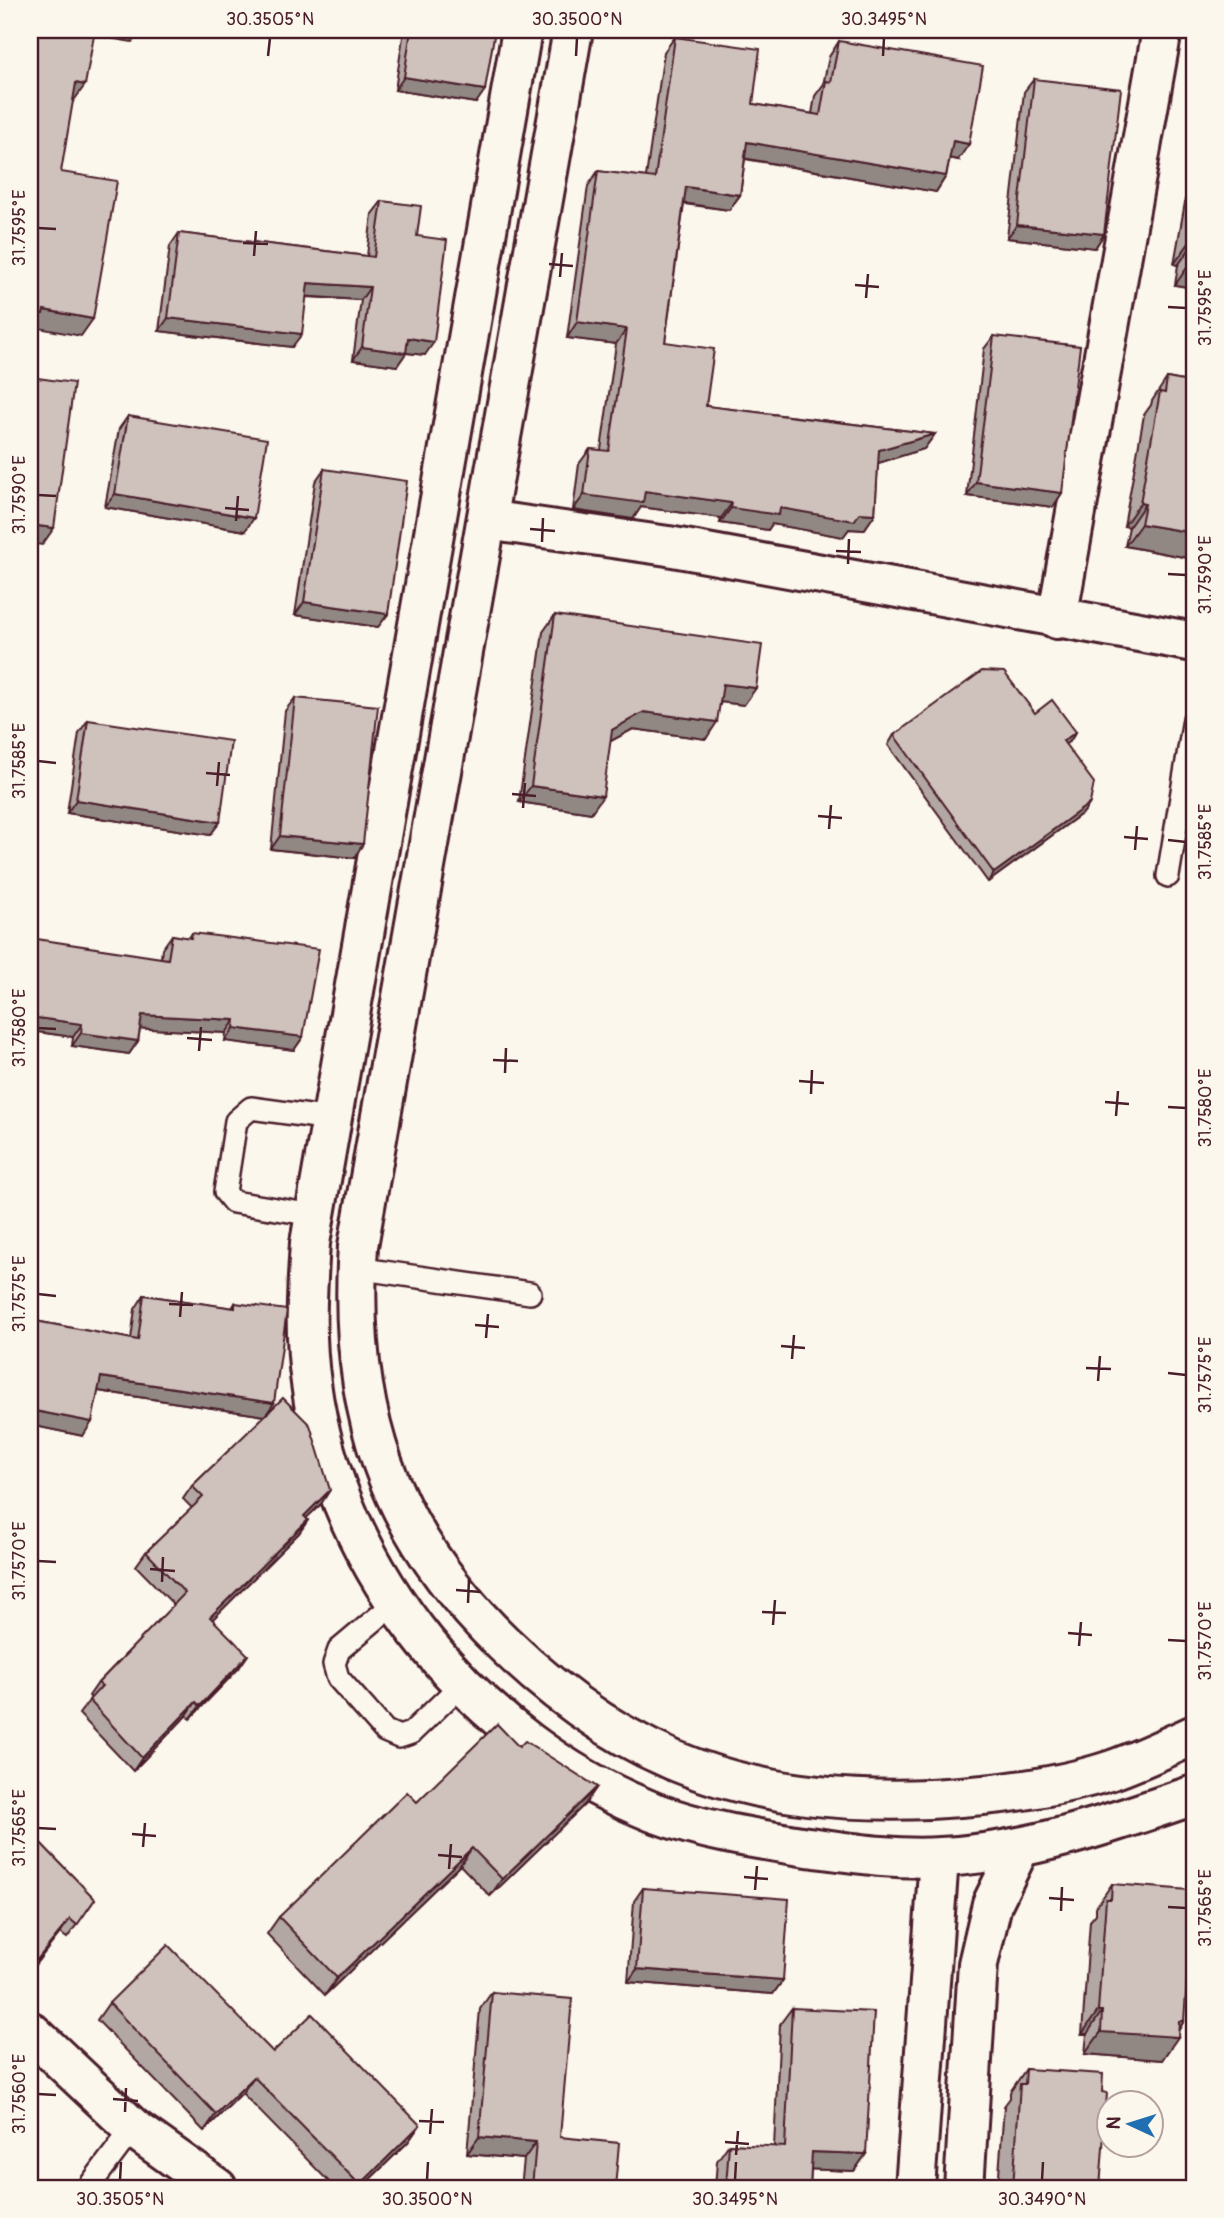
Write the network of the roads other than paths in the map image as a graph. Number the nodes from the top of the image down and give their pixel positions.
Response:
1 (522, 30) edge
2 (573, 30) edge
3 (1162, 30) edge
4 (487, 520) junction
5 (1057, 619) junction
6 (1194, 642) edge
7 (1194, 719) edge
8 (1168, 876) dead end
9 (331, 1119) junction
10 (314, 1215) junction
11 (356, 1268) junction
12 (530, 1293) dead end
13 (396, 1602) junction
14 (503, 1643) junction
15 (463, 1684) junction
16 (1194, 1735) edge
17 (1194, 1795) edge
18 (1019, 1849) junction
19 (939, 1857) junction
20 (929, 1990) junction
21 (976, 1995) junction
22 (30, 2031) edge
23 (133, 2129) junction
24 (88, 2188) edge
25 (217, 2188) edge
26 (915, 2188) edge
27 (964, 2188) edge

1 - 9 street
2 - 4 street
3 - 5 street
4 - 5 street
4 - 11 street
5 - 6 street
7 - 8 lane
9 - 10 street
9 - 10 lane
10 - 13 street
11 - 12 lane
11 - 14 street
13 - 15 street
13 - 15 lane
14 - 15 street
14 - 16 street
15 - 19 street
17 - 18 street
18 - 19 street
18 - 21 street
19 - 20 street
20 - 21 street
20 - 26 street
21 - 27 street
22 - 23 street
23 - 24 lane
23 - 25 street

